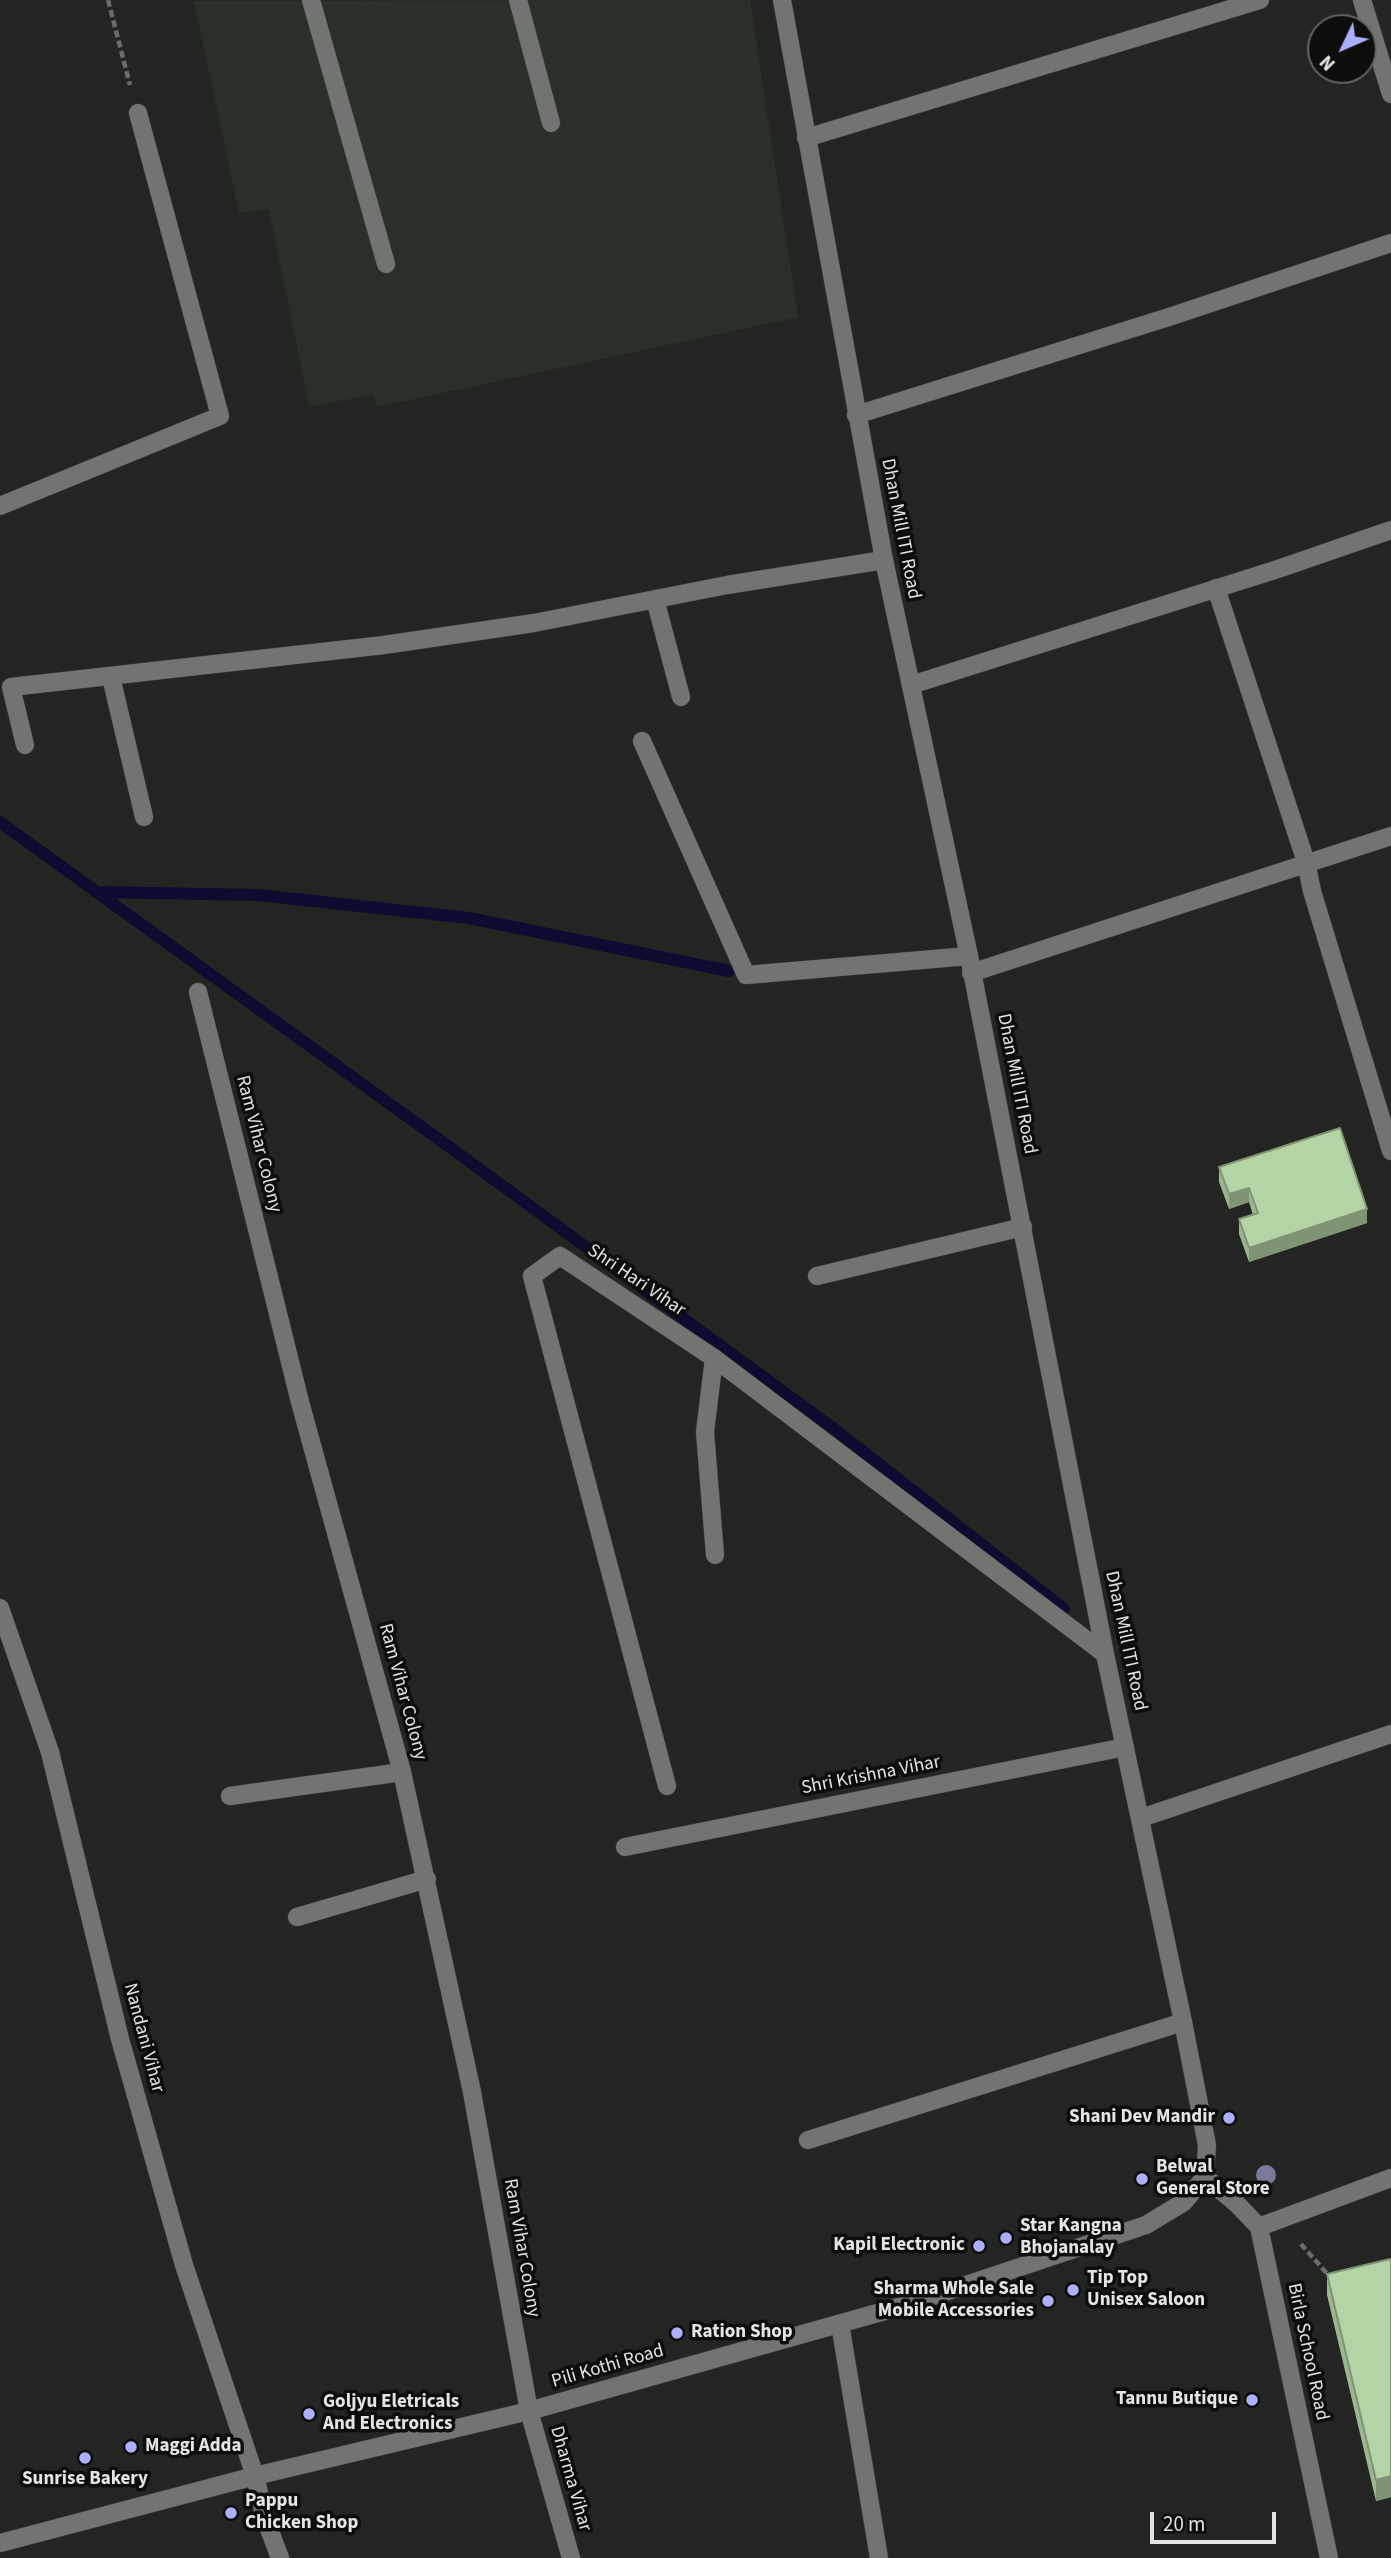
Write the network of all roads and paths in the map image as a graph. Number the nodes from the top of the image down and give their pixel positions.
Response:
1 (108, 0) edge
2 (311, 0) edge
3 (518, 0) edge
4 (782, 0) edge
5 (1260, 0) edge
6 (1362, 0) edge
7 (1391, 93) edge
8 (138, 113) joint
9 (551, 123) dead end
10 (806, 138) junction
11 (1391, 243) edge
12 (386, 264) dead end
13 (856, 415) junction
14 (0, 506) edge
15 (1391, 530) edge
16 (884, 560) junction
17 (1216, 588) junction
18 (654, 599) junction
19 (111, 677) junction
20 (911, 685) junction
21 (681, 697) dead end
22 (642, 741) dead end
23 (25, 745) dead end
24 (144, 817) dead end
25 (1391, 836) edge
26 (1306, 862) junction
27 (970, 964) junction
28 (198, 992) dead end
29 (1390, 1146) edge
30 (1023, 1227) junction
31 (817, 1276) dead end
32 (714, 1358) junction
33 (715, 1555) dead end
34 (0, 1608) edge
35 (1105, 1654) junction
36 (1391, 1734) edge
37 (1125, 1747) junction
38 (402, 1772) junction
39 (667, 1786) dead end
40 (230, 1796) dead end
41 (1141, 1818) junction
42 (625, 1847) dead end
43 (427, 1879) junction
44 (297, 1917) dead end
45 (1184, 2021) junction
46 (808, 2140) dead end
47 (1205, 2177) junction
48 (1391, 2178) edge
49 (1279, 2220) junction
50 (1259, 2227) junction
51 (1333, 2281) edge
52 (840, 2324) junction
53 (528, 2411) junction
54 (255, 2476) junction
55 (0, 2543) edge
56 (281, 2558) edge
57 (571, 2558) edge
58 (879, 2558) edge
59 (1329, 2558) edge

1 - 8 path
2 - 12 street
3 - 9 street
4 - 10 street, Dhan Mill ITI Road
5 - 10 street
6 - 7 street
8 - 14 street
10 - 13 street, Dhan Mill ITI Road
11 - 13 street
13 - 16 street, Dhan Mill ITI Road
15 - 17 street
16 - 18 street
16 - 20 street, Dhan Mill ITI Road
17 - 20 street
17 - 26 street
18 - 19 street
18 - 21 street
19 - 23 street
19 - 24 street
20 - 27 street, Dhan Mill ITI Road
22 - 27 street
25 - 26 street
26 - 27 street
26 - 29 street
27 - 30 street, Dhan Mill ITI Road
28 - 38 street, Ram Vihar Colony
30 - 31 street
30 - 35 street, Dhan Mill ITI Road
32 - 33 street
32 - 35 street, Shri Hari Vihar
32 - 39 street, Shri Hari Vihar
34 - 54 street, Nandani Vihar
35 - 37 street, Dhan Mill ITI Road
36 - 41 street
37 - 41 street, Dhan Mill ITI Road
37 - 42 street, Shri Krishna Vihar
38 - 40 street
38 - 43 street, Ram Vihar Colony
41 - 45 street, Dhan Mill ITI Road
43 - 44 street
43 - 53 street, Ram Vihar Colony
45 - 46 street
45 - 47 street, Dhan Mill ITI Road
47 - 50 street
47 - 52 street, Pili Kothi Road
48 - 49 street
49 - 50 street
49 - 51 path
50 - 59 street, Birla School Road
52 - 53 street, Pili Kothi Road
52 - 58 street
53 - 54 street, Pili Kothi Road
53 - 57 street, Dharma Vihar
54 - 55 street, Pili Kothi Road
54 - 56 street, Nandani Vihar

